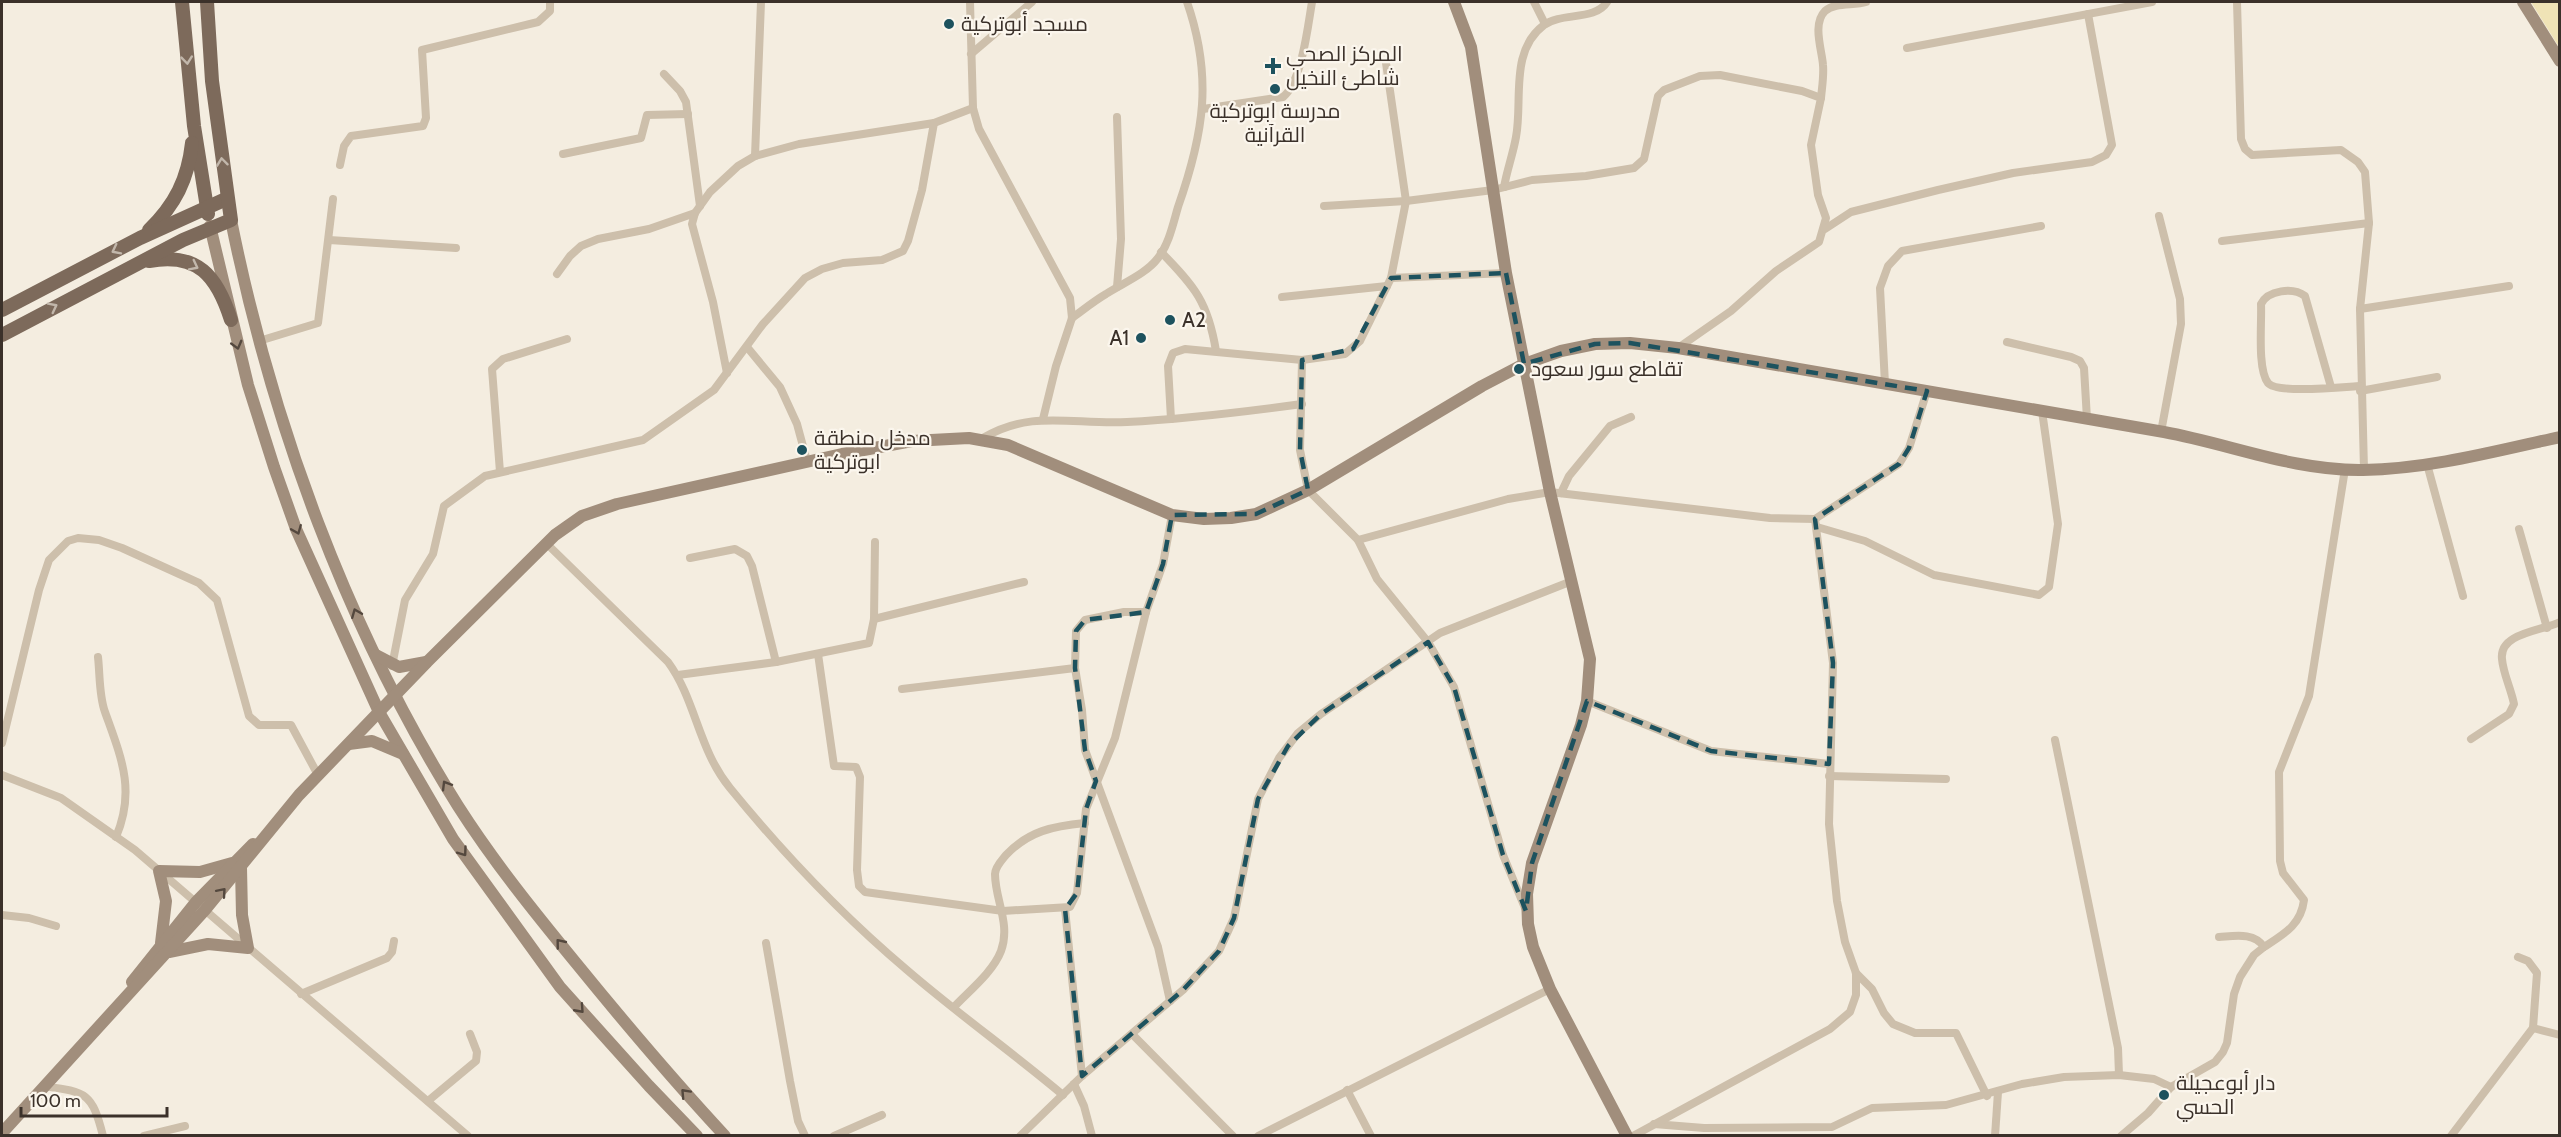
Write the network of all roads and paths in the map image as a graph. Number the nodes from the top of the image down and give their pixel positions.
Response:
1 (182, 2) edge
2 (207, 2) edge
3 (550, 2) edge
4 (761, 2) edge
5 (970, 2) edge
6 (1032, 2) edge
7 (1187, 2) edge
8 (1312, 2) edge
9 (1454, 2) edge
10 (1534, 2) edge
11 (1607, 2) edge
12 (1866, 2) edge
13 (2152, 2) edge
14 (2237, 2) edge
15 (2523, 2) edge
16 (2088, 14) junction
17 (1545, 24) junction
18 (1906, 48) dead end
19 (971, 54) junction
20 (2559, 61) edge
21 (1386, 63) dead end
22 (664, 74) dead end
23 (1821, 98) junction
24 (973, 108) junction
25 (1203, 109) junction
26 (688, 114) junction
27 (1117, 117) dead end
28 (934, 123) junction
29 (194, 126) junction
30 (563, 154) dead end
31 (756, 156) junction
32 (340, 165) dead end
33 (1498, 188) junction
34 (226, 199) junction
35 (333, 200) dead end
36 (1406, 201) junction
37 (1324, 206) dead end
38 (207, 207) junction
39 (697, 210) junction
40 (2159, 216) dead end
41 (231, 220) junction
42 (2369, 223) junction
43 (210, 226) junction
44 (2041, 226) dead end
45 (1825, 229) junction
46 (140, 238) junction
47 (328, 240) junction
48 (2222, 241) dead end
49 (456, 248) dead end
50 (1161, 252) junction
51 (138, 263) junction
52 (1506, 273) junction
53 (557, 274) dead end
54 (1389, 282) junction
55 (2509, 286) dead end
56 (1117, 287) junction
57 (1282, 297) dead end
58 (2360, 309) junction
59 (2, 310) edge
60 (1072, 318) junction
61 (231, 320) junction
62 (2, 334) edge
63 (567, 339) dead end
64 (259, 341) junction
65 (2007, 342) dead end
66 (747, 347) junction
67 (1678, 348) junction
68 (1216, 351) junction
69 (1302, 360) junction
70 (1524, 364) junction
71 (727, 373) junction
72 (2437, 377) dead end
73 (1885, 384) junction
74 (2331, 387) junction
75 (2360, 388) junction
76 (1927, 391) junction
77 (1302, 404) junction
78 (2043, 411) junction
79 (1631, 417) dead end
80 (1043, 419) junction
81 (1171, 419) junction
82 (2087, 419) junction
83 (2161, 432) junction
84 (2559, 437) edge
85 (983, 438) junction
86 (807, 461) junction
87 (2427, 464) junction
88 (2345, 469) junction
89 (2364, 470) junction
90 (500, 471) junction
91 (1308, 490) junction
92 (1555, 493) junction
93 (1172, 515) junction
94 (1816, 523) junction
95 (2519, 529) dead end
96 (1358, 540) junction
97 (875, 542) dead end
98 (546, 543) junction
99 (690, 558) dead end
100 (1572, 581) junction
101 (1024, 582) dead end
102 (2463, 596) dead end
103 (1146, 612) junction
104 (874, 619) junction
105 (2559, 622) edge
106 (2547, 628) junction
107 (1428, 642) junction
108 (818, 654) junction
109 (376, 655) junction
110 (98, 657) dead end
111 (427, 662) junction
112 (776, 662) junction
113 (392, 666) junction
114 (1075, 668) junction
115 (678, 675) junction
116 (902, 689) dead end
117 (395, 697) junction
118 (1587, 701) junction
119 (380, 712) junction
120 (2471, 739) dead end
121 (2055, 740) dead end
122 (2, 743) edge
123 (348, 745) junction
124 (403, 754) junction
125 (1829, 764) junction
126 (2, 775) edge
127 (318, 776) junction
128 (1829, 776) junction
129 (1946, 778) dead end
130 (1096, 781) junction
131 (1085, 823) junction
132 (116, 837) junction
133 (237, 866) junction
134 (159, 871) junction
135 (201, 906) junction
136 (1065, 909) junction
137 (1003, 911) junction
138 (1526, 911) junction
139 (2, 915) edge
140 (56, 926) dead end
141 (2219, 937) dead end
142 (394, 941) dead end
143 (766, 943) dead end
144 (2264, 947) junction
145 (248, 948) junction
146 (164, 949) junction
147 (2518, 957) dead end
148 (1856, 973) junction
149 (1550, 989) junction
150 (301, 994) junction
151 (1170, 1001) junction
152 (954, 1007) junction
153 (2533, 1028) junction
154 (470, 1034) dead end
155 (1132, 1034) junction
156 (2559, 1035) edge
157 (2119, 1075) junction
158 (1082, 1076) junction
159 (1074, 1084) junction
160 (43, 1086) junction
161 (2171, 1087) junction
162 (1347, 1090) junction
163 (1998, 1092) junction
164 (1063, 1095) junction
165 (1987, 1096) junction
166 (428, 1101) junction
167 (882, 1115) dead end
168 (1653, 1124) junction
169 (185, 1126) dead end
170 (2, 1132) edge
171 (103, 1136) edge
172 (144, 1136) edge
173 (468, 1136) edge
174 (697, 1136) edge
175 (725, 1136) edge
176 (805, 1136) edge
177 (834, 1136) edge
178 (1020, 1136) edge
179 (1092, 1136) edge
180 (1233, 1136) edge
181 (1258, 1136) edge
182 (1371, 1136) edge
183 (1627, 1136) edge
184 (1632, 1136) edge
185 (1995, 1136) edge
186 (2121, 1136) edge
187 (2451, 1136) edge

1 -> 29 main road
34 -> 2 main road
3 - 32 street
4 - 31 street
5 - 19 street
6 - 19 street
7 - 25 street
8 - 25 street
9 - 33 street
10 - 17 street
11 - 17 street
12 - 23 street
13 - 16 street
14 - 42 street
15 - 20 street
16 - 18 street
16 - 45 street
17 - 33 street
19 - 24 street
21 - 36 street
22 - 26 street
23 - 33 street
23 - 45 street
24 - 28 street
24 - 60 street
25 - 50 street
26 - 30 street
26 - 39 street
27 - 56 street
28 - 31 street
28 - 66 street
29 - 38 main road
29 - 46 main road
31 - 39 street
33 - 36 street
33 - 52 street
34 - 38 main road
34 - 41 main road
35 - 47 street
36 - 37 street
36 - 54 street
38 - 43 main road
38 - 46 main road
39 - 53 street
39 - 71 street
40 - 83 street
41 - 43 main road
41 - 64 street
42 - 48 street
42 - 58 street
43 - 51 main road
43 - 61 street
44 - 73 street
45 - 67 street
46 -> 59 main road
47 - 49 street
47 - 64 street
50 - 56 street
50 - 68 street
51 -> 61 main road
62 -> 51 main road
52 - 54 street
52 - 70 street
54 - 57 street
54 - 69 street
55 - 58 street
56 - 60 street
58 - 75 street
60 - 80 street
61 -> 119 street
63 - 90 street
109 -> 64 street
65 - 82 street
66 - 71 street
66 - 86 street
67 - 70 street
67 - 73 street
68 - 69 street
68 - 81 street
69 - 77 street
70 - 91 street
70 - 92 street
71 - 90 street
72 - 75 street
73 - 76 street
74 - 74 street
74 - 75 street
75 - 89 street
76 - 78 street
76 - 94 street
77 - 81 street
77 - 91 street
78 - 82 street
78 - 94 street
79 - 92 street
80 - 81 street
80 - 85 street
82 - 83 street
83 - 88 street
84 - 87 street
85 - 86 street
85 - 93 street
86 - 98 street
87 - 89 street
87 - 102 street
88 - 89 street
88 - 144 street
90 - 113 street
91 - 93 street
91 - 96 street
92 - 94 street
92 - 96 street
92 - 100 street
93 - 103 street
94 - 125 street
95 - 106 street
96 - 107 street
97 - 104 street
98 - 111 street
98 - 115 street
99 - 112 street
100 - 107 street
100 - 118 street
101 - 104 street
103 - 114 street
103 - 130 street
104 - 108 street
105 - 106 street
106 - 120 street
107 - 138 street
107 - 151 street
108 - 112 street
108 - 137 street
109 - 113 street
109 - 117 street
110 - 132 street
111 - 113 street
111 - 117 street
112 - 115 street
114 - 116 street
114 - 130 street
115 - 152 street
117 - 119 street
175 -> 117 street
118 - 125 street
118 - 138 street
119 - 123 street
119 - 124 street
121 - 157 street
122 - 127 street
123 - 124 street
123 - 127 street
124 -> 174 street
125 - 128 street
126 - 132 street
127 - 133 street
128 - 129 street
128 - 148 street
130 - 131 street
130 - 151 street
131 - 136 street
131 - 137 street
132 - 134 street
133 - 134 street
133 - 135 street
133 - 145 street
134 - 135 street
134 - 146 street
135 - 145 street
135 - 146 street
136 - 137 street
136 - 158 street
137 - 152 street
138 - 149 street
139 - 140 street
141 - 144 street
142 - 150 street
143 - 176 street
144 - 161 street
145 - 146 street
145 - 150 street
146 - 160 street
147 - 153 street
148 - 165 street
148 - 168 street
149 - 162 street
149 - 183 street
150 - 166 street
151 - 155 street
152 - 164 street
153 - 156 street
153 - 187 street
154 - 166 street
155 - 158 street
155 - 180 street
157 - 161 street
157 - 163 street
158 - 159 street
159 - 164 street
159 - 179 street
160 - 170 street
160 - 171 street
161 - 186 street
162 - 181 street
162 - 182 street
163 - 165 street
163 - 185 street
164 - 178 street
165 - 168 street
166 - 173 street
167 - 177 street
168 - 184 street
169 - 172 street

